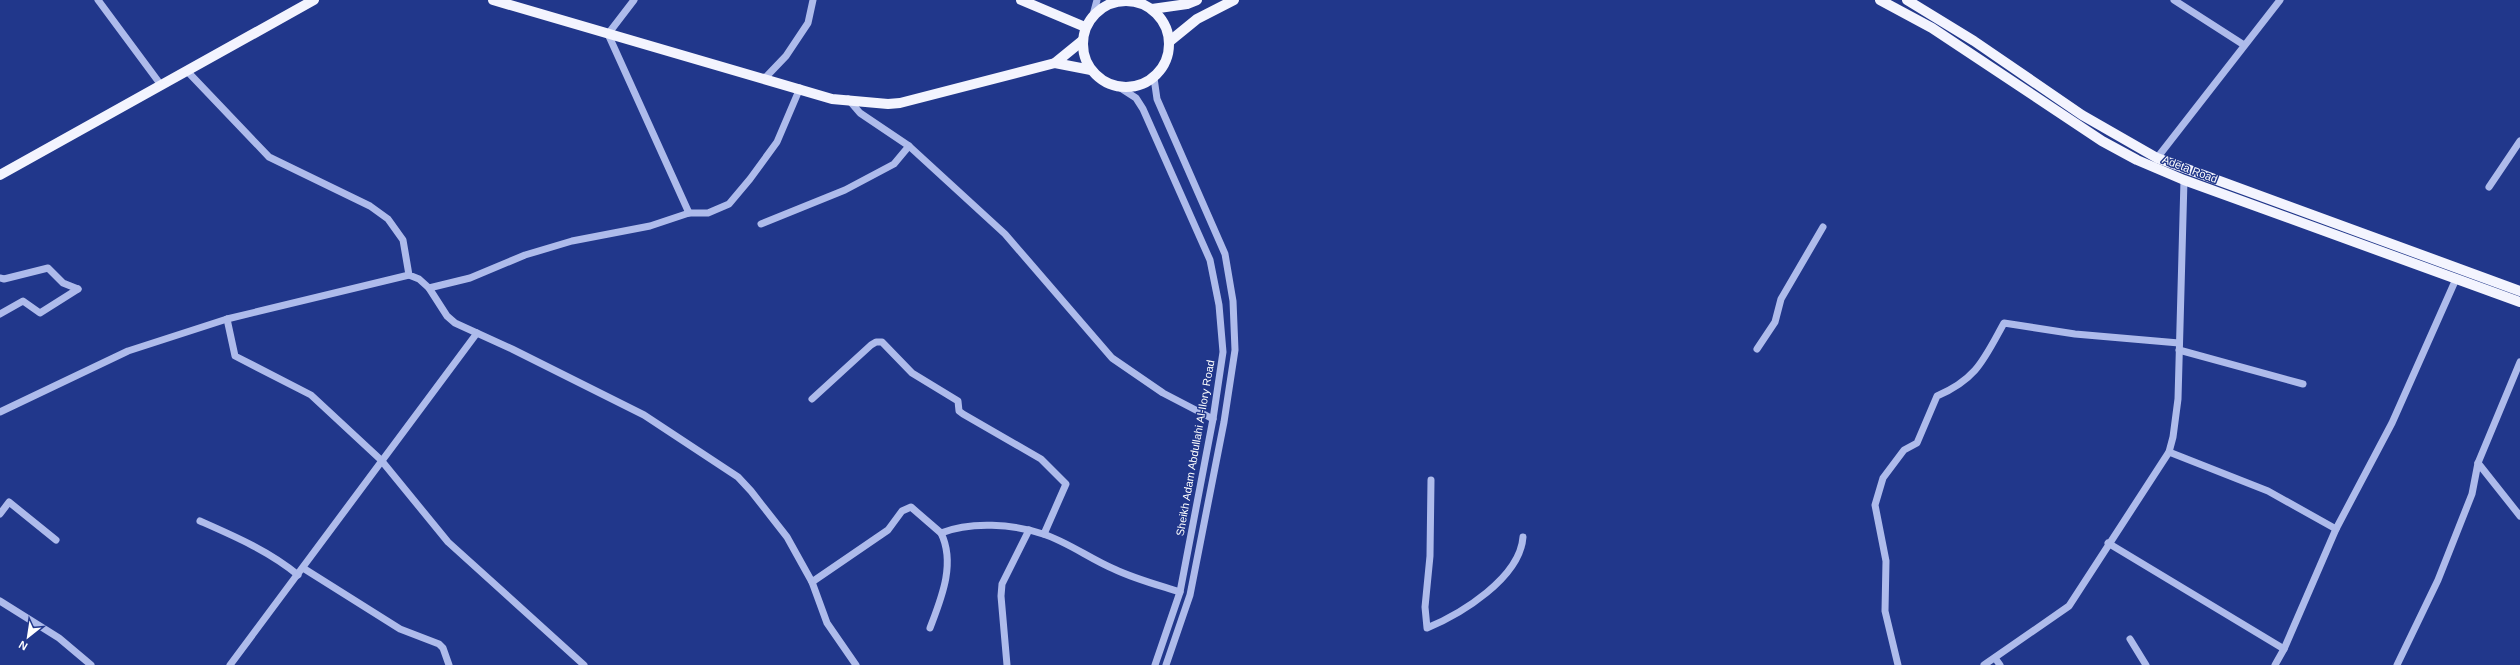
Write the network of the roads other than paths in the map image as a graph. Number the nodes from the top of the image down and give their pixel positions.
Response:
1 (98, 0) edge
2 (314, 0) edge
3 (493, 0) edge
4 (634, 0) edge
5 (813, 0) edge
6 (1021, 0) edge
7 (1097, 0) edge
8 (1120, 0) edge
9 (1197, 0) edge
10 (1234, 0) edge
11 (1880, 0) edge
12 (1907, 0) edge
13 (2174, 0) edge
14 (2280, 0) edge
15 (1152, 9) junction
16 (1093, 15) junction
17 (1085, 27) junction
18 (608, 34) junction
19 (1170, 40) junction
20 (1082, 41) junction
21 (2244, 45) junction
22 (1055, 63) junction
23 (187, 70) junction
24 (1091, 70) junction
25 (1154, 78) junction
26 (764, 79) junction
27 (161, 85) junction
28 (1119, 87) junction
29 (800, 88) junction
30 (848, 99) junction
31 (2520, 141) edge
32 (909, 146) junction
33 (2156, 158) junction
34 (0, 174) edge
35 (2184, 180) junction
36 (2489, 187) dead end
37 (689, 213) junction
38 (762, 224) dead end
39 (1823, 227) dead end
40 (409, 275) junction
41 (0, 278) edge
42 (2456, 279) junction
43 (429, 288) junction
44 (2520, 291) edge
45 (2520, 302) edge
46 (0, 314) edge
47 (227, 319) junction
48 (477, 333) junction
49 (2179, 346) junction
50 (1757, 349) dead end
51 (2520, 362) edge
52 (2303, 384) dead end
53 (1217, 393) junction
54 (1228, 396) junction
55 (812, 399) dead end
56 (0, 412) edge
57 (1213, 419) junction
58 (2169, 452) junction
59 (381, 460) junction
60 (2478, 464) junction
61 (1431, 480) dead end
62 (0, 514) edge
63 (2520, 516) edge
64 (200, 521) dead end
65 (2336, 529) junction
66 (1029, 530) junction
67 (941, 533) junction
68 (1044, 534) junction
69 (1523, 537) dead end
70 (56, 540) dead end
71 (2108, 542) junction
72 (303, 568) junction
73 (298, 575) junction
74 (812, 582) junction
75 (1180, 592) junction
76 (1, 603) edge
77 (930, 628) dead end
78 (2130, 639) dead end
79 (2284, 649) junction
80 (1995, 658) junction
81 (581, 664) edge
82 (91, 665) edge
83 (230, 665) edge
84 (449, 665) edge
85 (856, 665) edge
86 (1007, 665) edge
87 (1155, 665) edge
88 (1166, 665) edge
89 (1898, 665) edge
90 (1984, 665) edge
91 (2000, 665) edge
92 (2146, 665) edge
93 (2275, 665) edge
94 (2397, 665) edge

1 - 27 street
2 - 23 main road
3 - 18 main road
4 - 18 street
5 - 26 street
6 - 17 main road
7 - 16 street
8 - 15 main road
8 - 16 main road
9 - 15 main road
10 - 19 main road
11 - 35 main road, Adeta Road
12 - 33 main road, Adeta Road
13 - 21 street
14 - 21 street
15 - 19 main road
16 - 17 main road
17 - 20 main road
18 - 26 main road
18 - 37 street
19 - 25 main road
20 - 22 main road
20 - 24 main road
21 - 33 street
22 - 24 main road
22 - 30 main road
23 - 27 main road
23 - 40 street
24 - 28 main road
25 - 28 main road
25 - 54 street, Sheikh Adam Abdullahi Al-Ilory Road
26 - 29 main road
27 - 34 main road
28 - 53 street, Sheikh Adam Abdullahi Al-Ilory Road
29 - 30 main road
29 - 37 street
30 - 32 street
31 - 36 street
32 - 38 street
32 - 57 street
33 - 44 main road, Adeta Road
35 - 42 main road, Adeta Road
35 - 49 street
37 - 43 street
39 - 50 street
40 - 43 street
40 - 47 street
41 - 46 street
42 - 45 main road, Adeta Road
42 - 65 street
43 - 48 street
47 - 56 street
47 - 59 street
48 - 59 street
48 - 74 street
49 - 52 street
49 - 58 street
49 - 89 street
51 - 60 street
53 - 54 street
53 - 57 street, Sheikh Adam Abdullahi Al-Ilory Road
54 - 88 street, Sheikh Adam Abdullahi Al-Ilory Road
55 - 68 street
57 - 75 street, Sheikh Adam Abdullahi Al-Ilory Road
58 - 65 street
58 - 71 street
59 - 72 street
59 - 81 street
60 - 63 street
60 - 94 street
61 - 69 street
62 - 70 street
64 - 73 street
65 - 79 street
66 - 67 street
66 - 68 street
66 - 86 street
67 - 74 street
67 - 77 street
68 - 75 street
71 - 79 street
71 - 80 street
72 - 73 street
72 - 84 street
73 - 83 street
74 - 85 street
75 - 87 street, Sheikh Adam Abdullahi Al-Ilory Road
76 - 82 street
78 - 92 street
79 - 93 street
80 - 90 street
80 - 91 street

